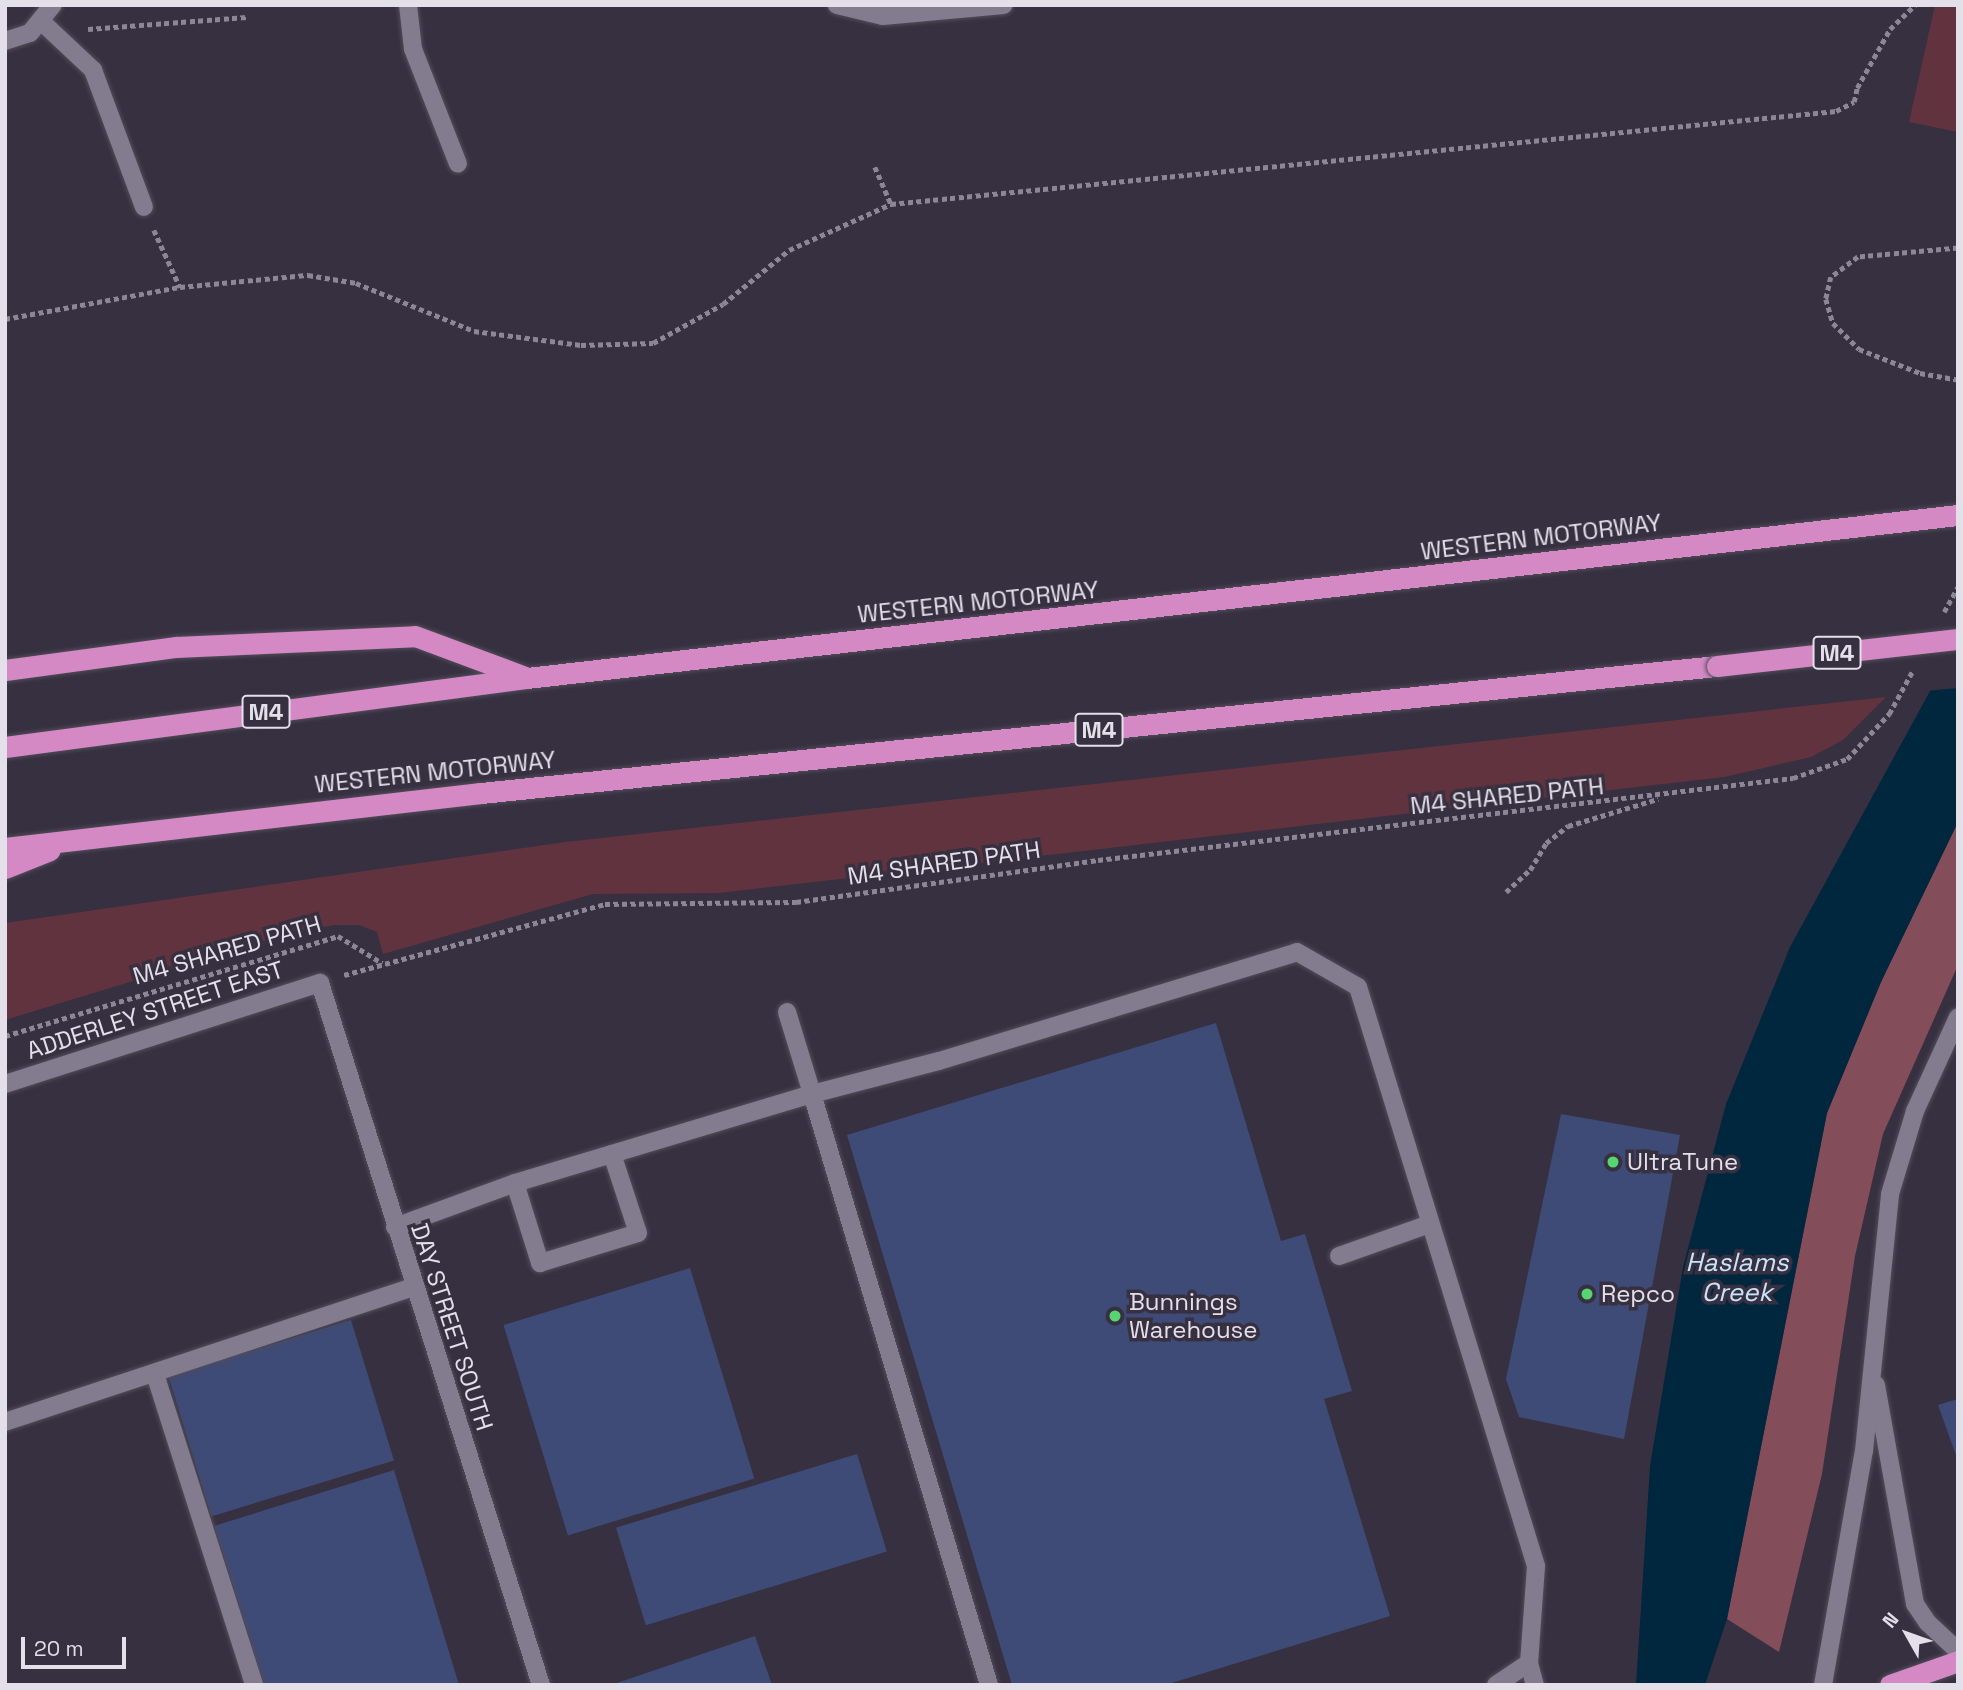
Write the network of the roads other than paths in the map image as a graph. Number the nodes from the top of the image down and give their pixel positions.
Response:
1 (53, 5) edge
2 (408, 5) edge
3 (837, 5) edge
4 (1004, 5) edge
5 (43, 23) junction
6 (5, 41) edge
7 (458, 164) dead end
8 (144, 207) dead end
9 (1958, 516) edge
10 (1958, 639) edge
11 (5, 670) edge
12 (527, 678) junction
13 (5, 747) edge
14 (75, 839) junction
15 (5, 848) edge
16 (5, 868) edge
17 (320, 983) joint
18 (787, 1012) dead end
19 (1958, 1017) edge
20 (5, 1084) edge
21 (812, 1094) junction
22 (612, 1154) junction
23 (515, 1184) junction
24 (1430, 1224) junction
25 (395, 1227) junction
26 (1339, 1256) dead end
27 (414, 1287) junction
28 (1872, 1357) junction
29 (155, 1374) junction
30 (5, 1422) edge
31 (1958, 1651) edge
32 (1958, 1661) edge
33 (1529, 1663) junction
34 (254, 1685) edge
35 (541, 1685) edge
36 (989, 1685) edge
37 (1496, 1685) edge
38 (1535, 1685) edge
39 (1823, 1685) edge
40 (1890, 1685) edge

1 - 5 street
2 - 7 street
3 - 4 street
5 - 6 street
5 - 8 street
9 - 12 highway, WESTERN MOTORWAY / M4
10 - 14 highway, WESTERN MOTORWAY / M4, bridge
11 - 12 highway
12 - 13 highway, WESTERN MOTORWAY / M4
14 - 15 highway, WESTERN MOTORWAY / M4
14 - 16 highway
17 - 20 street, ADDERLEY STREET EAST
17 - 25 street, DAY STREET SOUTH
18 - 21 street
19 - 28 street
21 - 22 street
21 - 24 street
21 - 36 street
22 - 23 street
22 - 23 street
23 - 25 street
24 - 26 street
24 - 33 street
25 - 27 street, DAY STREET SOUTH
27 - 29 street
27 - 35 street, DAY STREET SOUTH
28 - 31 street
28 - 39 street
29 - 30 street
29 - 34 street
32 - 40 highway
33 - 37 street
33 - 38 street

